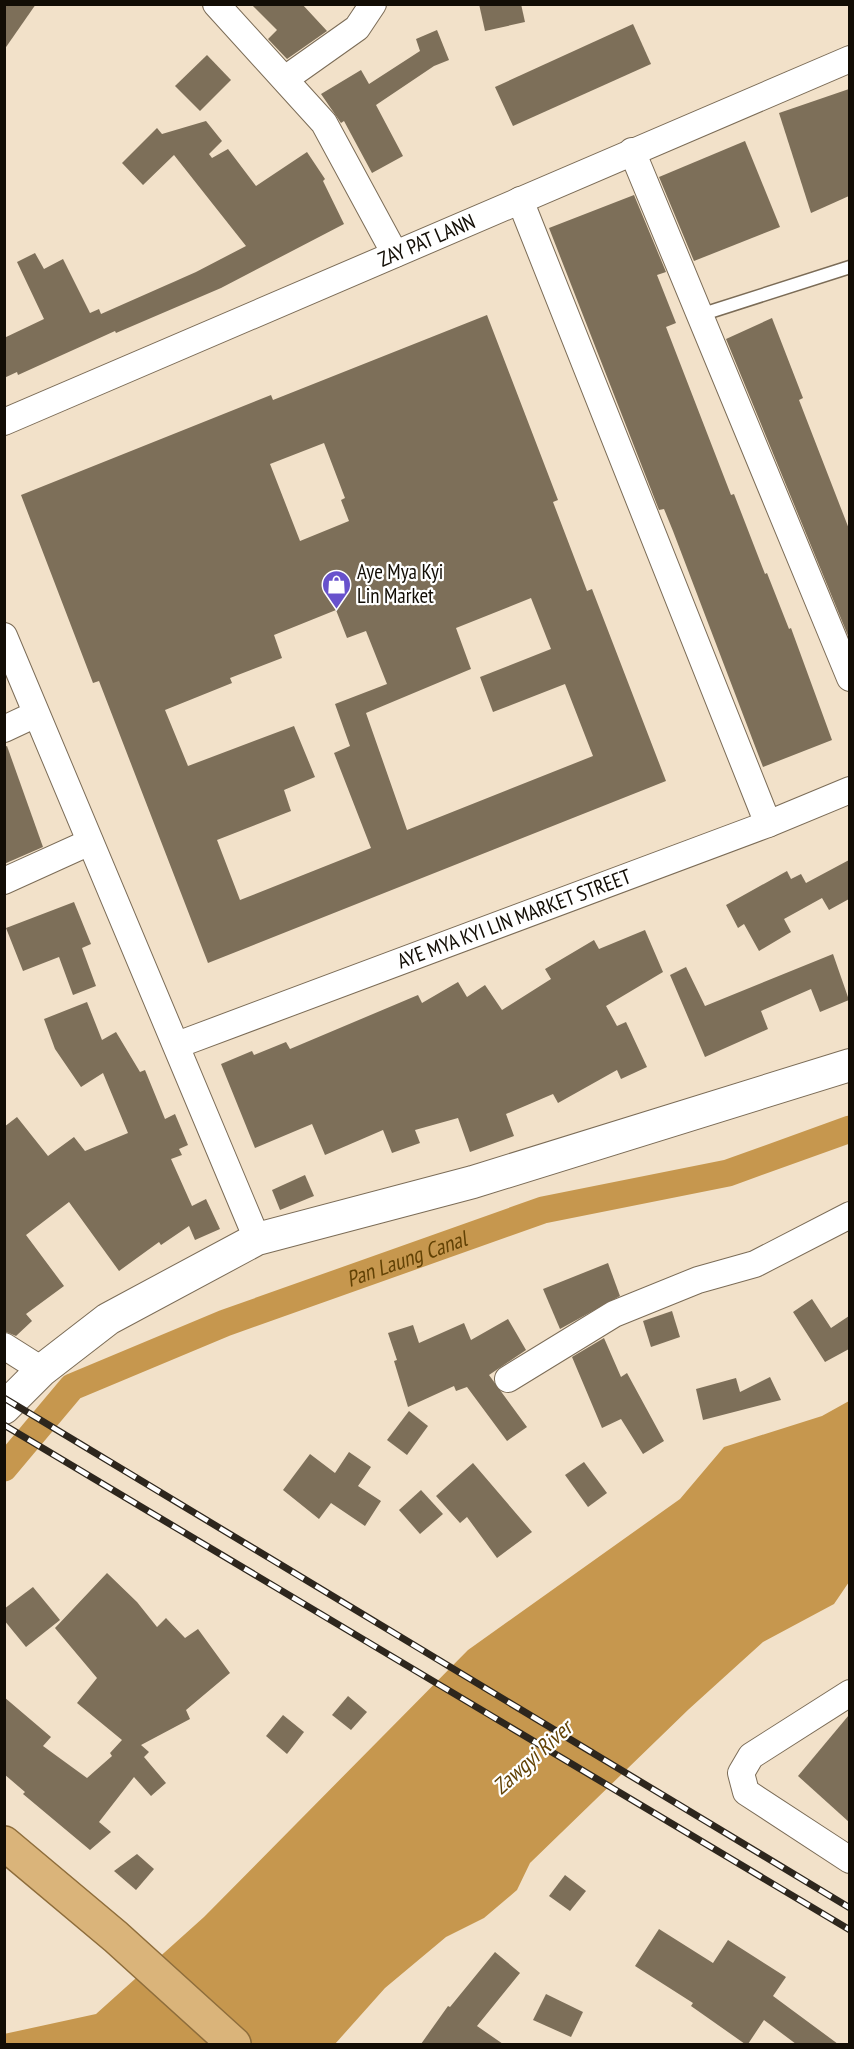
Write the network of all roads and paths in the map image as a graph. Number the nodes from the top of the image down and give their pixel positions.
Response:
1 (216, 4) edge
2 (373, 4) edge
3 (849, 58) edge
4 (285, 79) junction
5 (632, 151) junction
6 (520, 201) junction
7 (395, 254) junction
8 (849, 267) edge
9 (700, 315) junction
10 (4, 422) edge
11 (4, 636) edge
12 (849, 678) edge
13 (36, 714) junction
14 (4, 729) edge
15 (849, 790) edge
16 (768, 824) junction
17 (90, 842) junction
18 (4, 881) edge
19 (177, 1046) junction
20 (849, 1065) edge
21 (849, 1215) edge
22 (257, 1239) junction
23 (4, 1346) edge
24 (42, 1370) junction
25 (508, 1379) dead end
26 (4, 1408) edge
27 (849, 1693) edge
28 (4, 1843) edge
29 (849, 1860) edge
30 (234, 2044) edge

1 - 4 street
2 - 4 street
3 - 5 street, ZAY PAT LANN
4 - 7 street
5 - 6 street, ZAY PAT LANN
5 - 9 street
6 - 7 street, ZAY PAT LANN
6 - 16 street
7 - 10 street, ZAY PAT LANN
8 - 9 lane
9 - 12 street
11 - 13 street
13 - 14 street
13 - 17 street
15 - 16 street, AYE MYA KYI LIN MARKET STREET
16 - 19 street, AYE MYA KYI LIN MARKET STREET
17 - 18 street
17 - 19 street
19 - 22 street
20 - 22 street
21 - 25 street
22 - 24 street
23 - 24 street
24 - 26 street
27 - 29 street
28 - 30 highway

